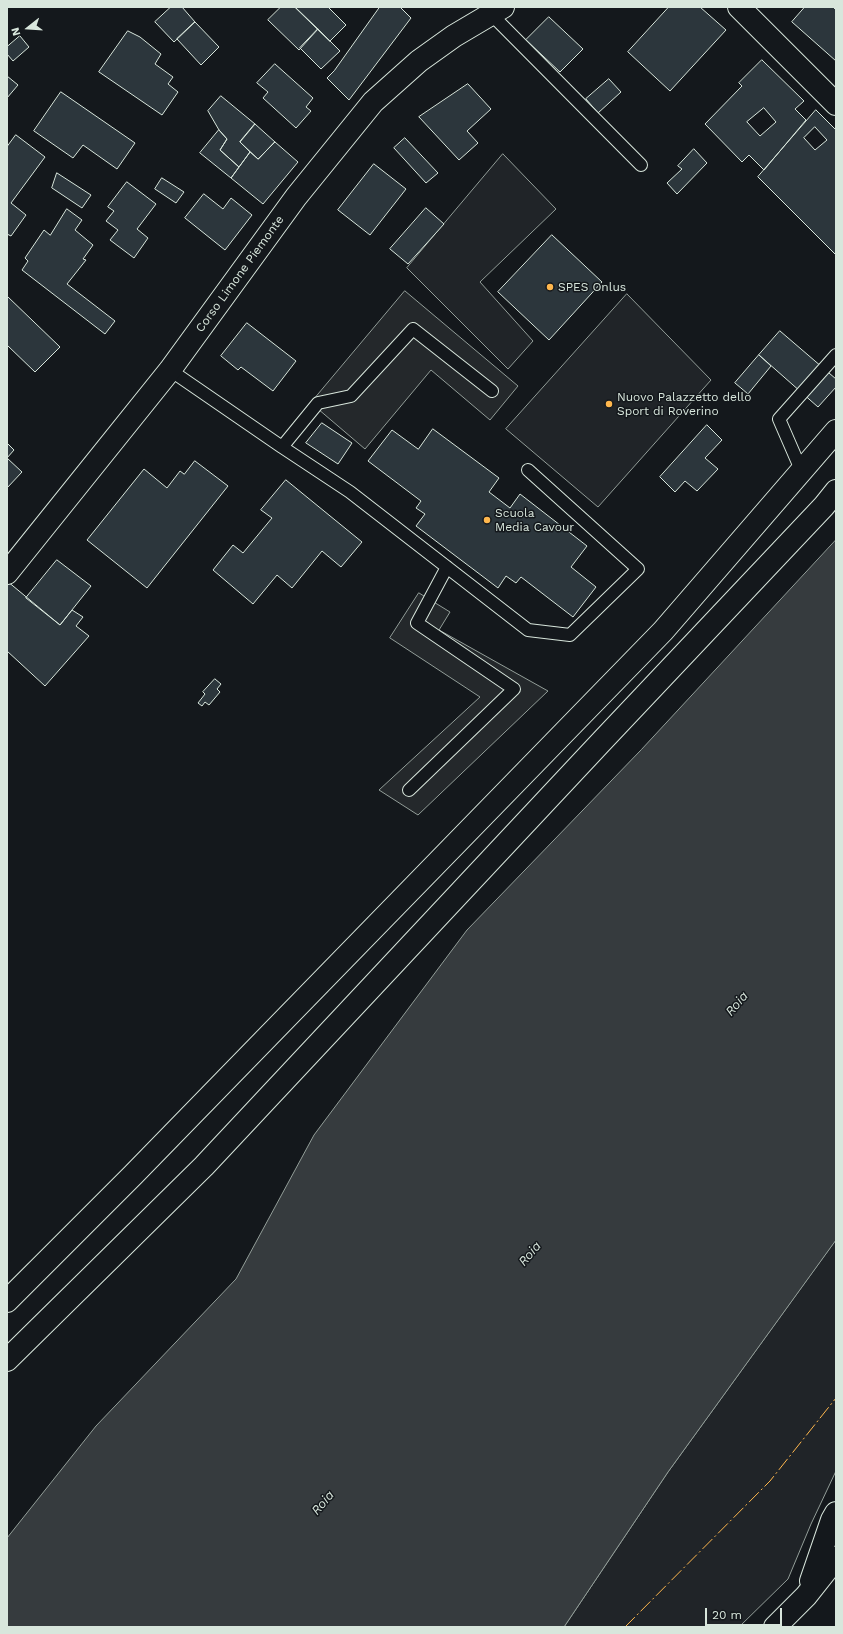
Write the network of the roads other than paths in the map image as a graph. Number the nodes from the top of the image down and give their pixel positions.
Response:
1 (739, 7) edge
2 (497, 10) edge
3 (836, 104) edge
4 (641, 165) dead end
5 (836, 355) edge
6 (170, 370) junction
7 (492, 391) dead end
8 (836, 431) edge
9 (282, 447) junction
10 (528, 470) dead end
11 (802, 472) junction
12 (836, 491) edge
13 (447, 567) junction
14 (7, 573) edge
15 (408, 790) dead end
16 (7, 1301) edge
17 (7, 1360) edge
18 (836, 1513) edge
19 (836, 1558) edge
20 (836, 1577) edge
21 (806, 1596) junction
22 (775, 1627) edge

1 - 3 main road
2 - 4 lane
2 - 6 main road, Corso Limone Piemonte
5 - 11 lane
6 - 9 lane
6 - 14 main road, Corso Limone Piemonte
7 - 9 lane
8 - 11 main road
9 - 13 lane
10 - 13 lane
11 - 16 main road
12 - 17 main road
13 - 15 lane
18 - 21 main road
19 - 21 main road
20 - 21 main road
21 - 22 main road

